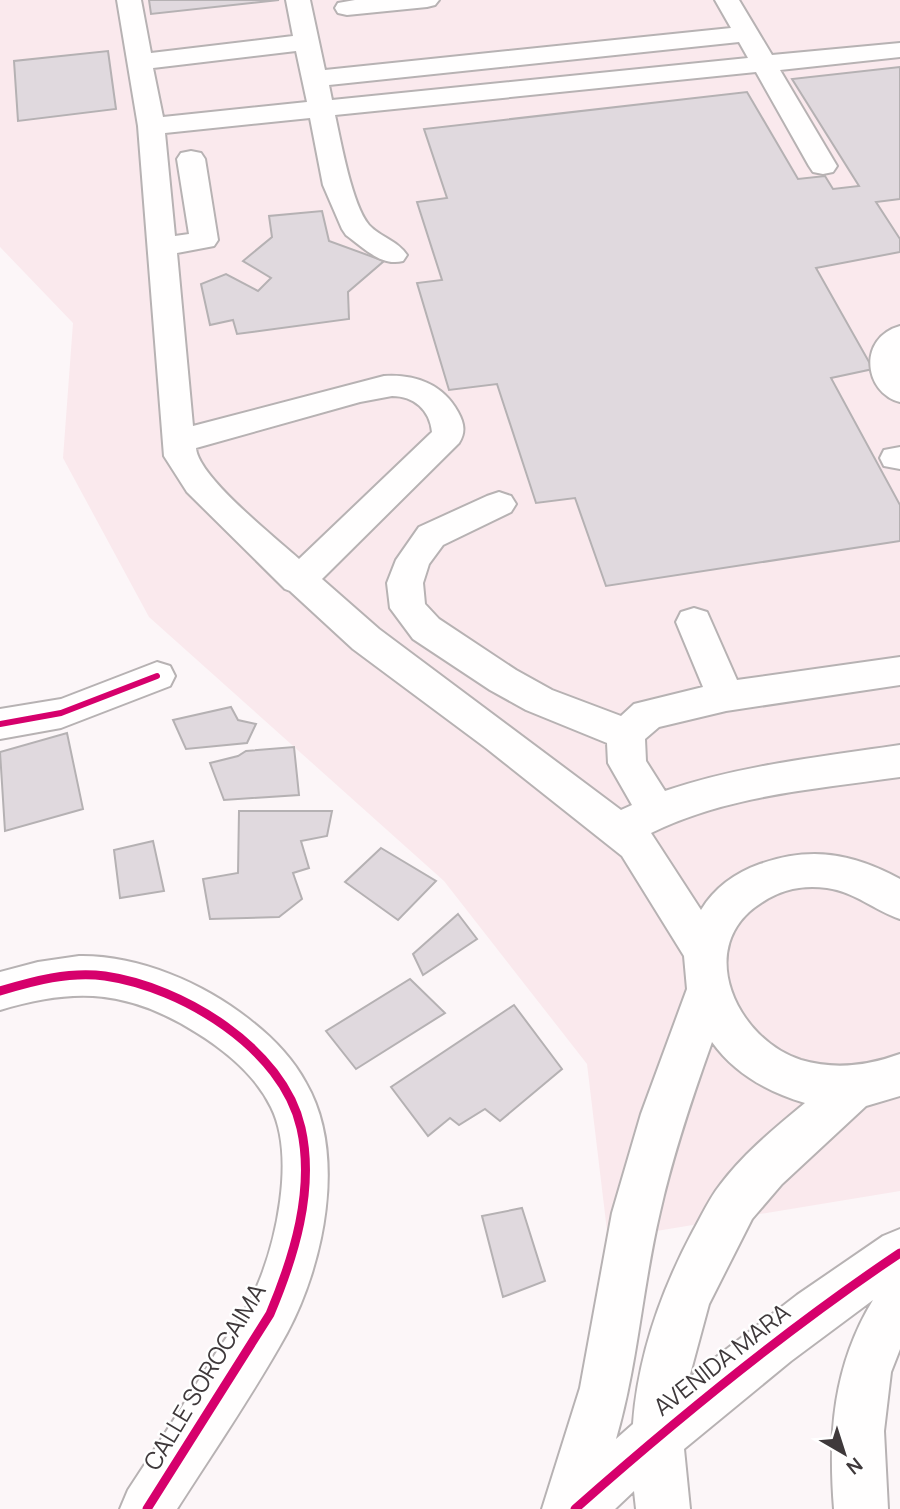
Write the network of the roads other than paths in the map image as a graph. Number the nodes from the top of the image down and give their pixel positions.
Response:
1 (130, 0) edge
2 (298, 0) edge
3 (427, 0) edge
4 (733, 1) edge
5 (347, 8) dead end
6 (748, 34) junction
7 (307, 42) junction
8 (900, 50) edge
9 (140, 62) junction
10 (765, 62) junction
11 (314, 79) junction
12 (323, 108) junction
13 (151, 126) junction
14 (191, 159) dead end
15 (823, 166) dead end
16 (162, 246) junction
17 (393, 255) dead end
18 (900, 336) edge
19 (900, 392) edge
20 (180, 442) junction
21 (499, 504) dead end
22 (297, 579) junction
23 (694, 622) dead end
24 (900, 671) edge
25 (157, 676) dead end
26 (726, 696) junction
27 (0, 724) edge
28 (626, 734) junction
29 (900, 761) edge
30 (656, 810) junction
31 (619, 831) junction
32 (900, 901) edge
33 (706, 972) junction
34 (0, 991) edge
35 (900, 1075) edge
36 (854, 1088) junction
37 (900, 1253) edge
38 (900, 1302) edge
39 (656, 1437) junction
40 (147, 1509) edge
41 (569, 1509) edge
42 (575, 1509) edge
43 (663, 1509) edge
44 (861, 1509) edge

1 - 9 street
2 - 7 street
3 - 5 street
4 - 6 street
6 - 10 street
6 - 11 street
7 - 9 street
7 - 11 street
8 - 10 street
9 - 13 street
10 - 12 street
10 - 15 street
11 - 12 street
12 - 13 street
12 - 17 street
13 - 16 street
14 - 16 street
16 - 20 street
18 - 19 street
20 - 22 street
20 - 22 street
21 - 28 street
22 - 31 street
23 - 26 street
24 - 26 street
25 - 27 street
26 - 28 street
28 - 30 street
29 - 30 street
30 - 31 street
31 - 33 street
32 - 33 street
33 - 36 street
33 - 41 street
34 - 40 street, CALLE SOROCAIMA
35 - 36 street
36 - 39 street
37 - 39 street, AVENIDA MARA
38 - 44 street
39 - 42 street, AVENIDA MARA
39 - 43 street, AVENIDA MARA

